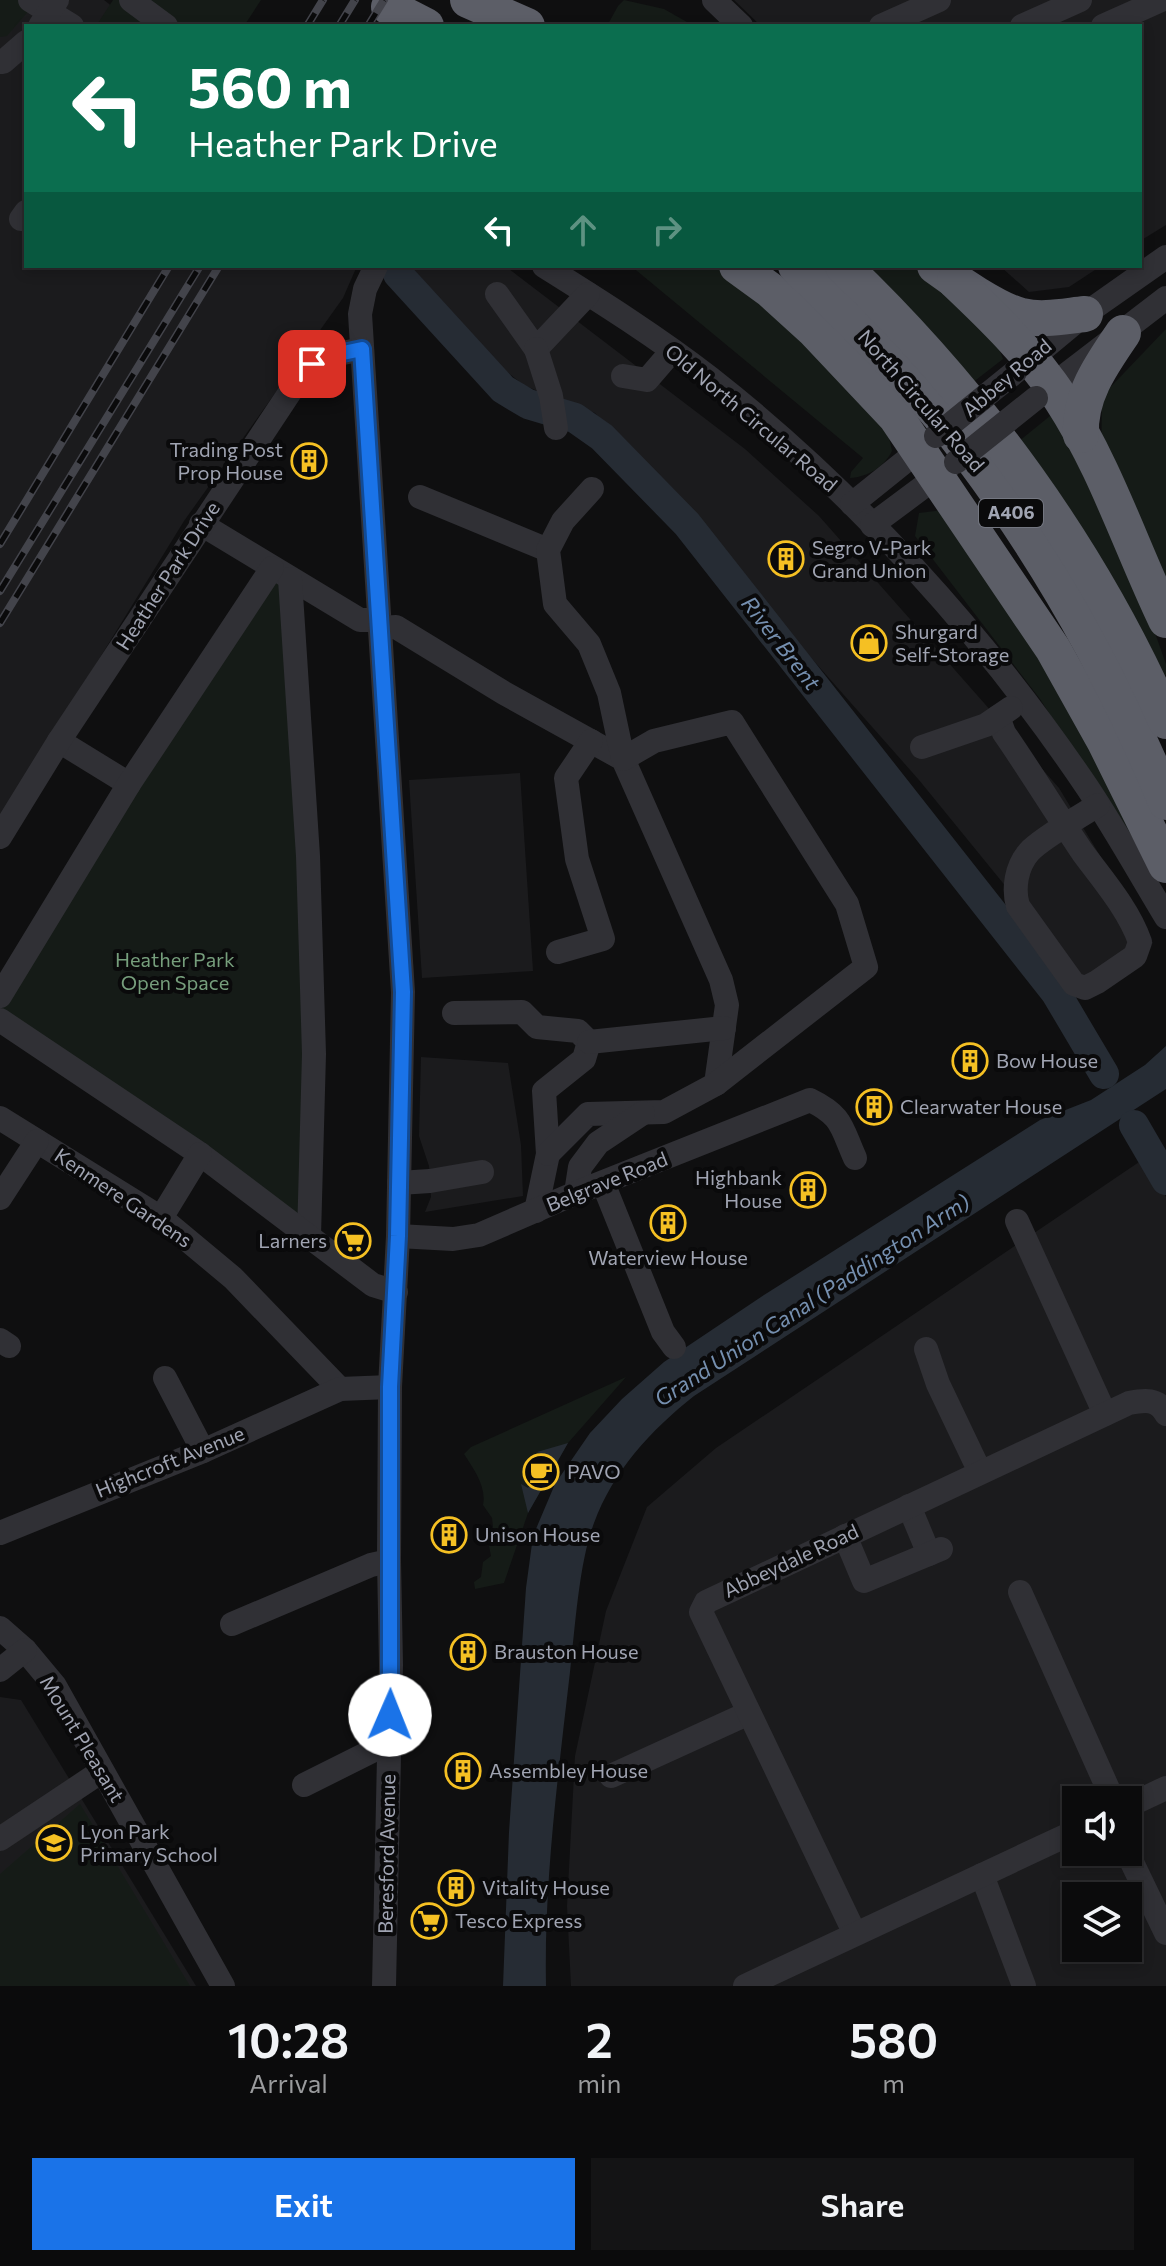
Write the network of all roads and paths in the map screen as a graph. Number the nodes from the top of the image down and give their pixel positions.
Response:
1 (30, 0) edge
2 (57, 0) edge
3 (131, 0) edge
4 (456, 0) edge
5 (468, 0) edge
6 (714, 0) edge
7 (939, 0) edge
8 (1080, 0) edge
9 (1161, 0) edge
10 (41, 24) edge
11 (69, 24) edge
12 (163, 24) edge
13 (500, 24) edge
14 (522, 24) edge
15 (739, 24) edge
16 (885, 24) edge
17 (1026, 24) edge
18 (1107, 24) edge
19 (24, 44) edge
20 (0, 62) edge
21 (1166, 257) edge
22 (375, 268) edge
23 (547, 268) edge
24 (740, 268) edge
25 (798, 268) edge
26 (845, 268) edge
27 (945, 274) edge
28 (497, 294) dead end
29 (588, 294) junction
30 (1166, 298) edge
31 (1085, 314) junction
32 (1123, 333) junction
33 (362, 349) junction
34 (536, 349) junction
35 (672, 351) junction
36 (623, 376) dead end
37 (1033, 379) junction
38 (556, 428) dead end
39 (1081, 435) junction
40 (938, 456) junction
41 (592, 489) dead end
42 (420, 497) dead end
43 (852, 504) junction
44 (201, 524) junction
45 (872, 525) junction
46 (548, 550) junction
47 (281, 574) junction
48 (1166, 620) edge
49 (380, 624) junction
50 (1022, 698) junction
51 (998, 717) junction
52 (1166, 721) edge
53 (59, 741) junction
54 (591, 741) junction
55 (922, 747) dead end
56 (623, 759) junction
57 (129, 784) junction
58 (1166, 802) edge
59 (1098, 805) junction
60 (1067, 825) junction
61 (0, 837) edge
62 (1166, 865) edge
63 (1166, 917) edge
64 (558, 952) dead end
65 (0, 996) edge
66 (454, 1013) dead end
67 (0, 1020) edge
68 (724, 1028) junction
69 (589, 1042) junction
70 (716, 1084) junction
71 (643, 1113) junction
72 (0, 1118) edge
73 (37, 1141) junction
74 (200, 1154) junction
75 (548, 1154) junction
76 (855, 1158) dead end
77 (482, 1172) dead end
78 (399, 1183) junction
79 (603, 1183) junction
80 (576, 1193) junction
81 (0, 1198) edge
82 (536, 1211) junction
83 (161, 1218) junction
84 (1017, 1221) dead end
85 (309, 1236) junction
86 (398, 1236) junction
87 (396, 1292) junction
88 (674, 1347) dead end
89 (926, 1349) dead end
90 (165, 1378) dead end
91 (390, 1387) junction
92 (340, 1389) junction
93 (1105, 1414) junction
94 (1166, 1414) edge
95 (203, 1451) junction
96 (980, 1472) junction
97 (909, 1506) junction
98 (0, 1533) edge
99 (845, 1536) junction
100 (389, 1561) junction
101 (1020, 1592) dead end
102 (232, 1624) dead end
103 (0, 1628) edge
104 (25, 1650) junction
105 (0, 1670) edge
106 (749, 1713) junction
107 (390, 1742) junction
108 (102, 1771) junction
109 (611, 1776) dead end
110 (304, 1785) dead end
111 (1107, 1786) edge
112 (1166, 1788) edge
113 (1142, 1799) edge
114 (1062, 1838) edge
115 (0, 1839) edge
116 (1134, 1866) edge
117 (982, 1875) junction
118 (1166, 1933) edge
119 (855, 1934) junction
120 (223, 1986) edge
121 (384, 1986) edge
122 (745, 1986) edge
123 (1024, 1986) edge

1 - 11 street
2 - 10 street, bridge
3 - 12 street
4 - 13 highway
5 - 14 highway
6 - 15 street
7 - 16 street
8 - 17 street
9 - 18 street
19 - 20 street
21 - 31 street, Abbey Road
22 - 33 street, Beresford Avenue
23 - 29 street, Old North Circular Road
24 - 40 highway
25 - 58 highway, North Circular Road / A406
26 - 52 highway, North Circular Road / A406
27 - 31 highway
27 - 37 highway
28 - 34 street
29 - 34 street
29 - 35 street, Old North Circular Road
30 - 32 street, Abbey Road
31 - 37 street, Abbey Road
32 - 37 street, Abbey Road
32 - 39 highway
33 - 44 street, Heather Park Drive
33 - 49 street, Beresford Avenue
34 - 38 street
35 - 36 street
35 - 43 street, Old North Circular Road
37 - 39 highway
37 - 40 street, Abbey Road, bridge
37 - 40 street, Abbey Road, bridge
39 - 48 highway
40 - 43 street, Abbey Road
40 - 45 street, Abbey Road
40 - 62 highway
41 - 46 street
42 - 46 street
43 - 45 street, Old North Circular Road
44 - 47 street
44 - 53 street, Heather Park Drive
45 - 50 street, Old North Circular Road
46 - 56 street
47 - 49 street
47 - 57 street
47 - 85 street
49 - 54 street
49 - 78 street, Beresford Avenue
50 - 51 street
50 - 59 street, Old North Circular Road
51 - 55 street
51 - 60 street
53 - 57 street
53 - 61 street, Heather Park Drive
54 - 56 street
54 - 64 street
56 - 68 street
56 - 70 street
57 - 65 street
59 - 60 street
59 - 63 street, Old North Circular Road
60 - 60 street
66 - 69 street
67 - 74 street
68 - 69 street
68 - 70 street
69 - 75 street
70 - 71 street
71 - 75 street
71 - 80 street
72 - 73 street, Kenmere Gardens
73 - 81 street
73 - 83 street, Kenmere Gardens
74 - 83 street
74 - 85 street
75 - 82 street
76 - 79 street, Belgrave Road
77 - 78 street
78 - 86 street, Beresford Avenue
79 - 80 street, Belgrave Road
79 - 88 street
80 - 82 street, Belgrave Road
82 - 86 street, Belgrave Road
83 - 92 street, Kenmere Gardens
84 - 93 street
85 - 87 street
86 - 87 street, Beresford Avenue
87 - 91 street, Beresford Avenue
89 - 96 street
90 - 95 street
91 - 92 street
91 - 100 street, Beresford Avenue
92 - 95 street, Highcroft Avenue
93 - 94 street, Abbeydale Road
93 - 96 street, Abbeydale Road
95 - 98 street, Highcroft Avenue
96 - 97 street, Abbeydale Road
97 - 99 street, Abbeydale Road
97 - 99 street
99 - 106 street, Abbeydale Road
100 - 102 street
100 - 107 street, Beresford Avenue
101 - 111 street
103 - 104 street, Mount Pleasant
104 - 105 street
104 - 108 street, Mount Pleasant
106 - 109 street
106 - 119 street, Abbeydale Road
107 - 110 street
107 - 121 street, Beresford Avenue
108 - 115 street
108 - 120 street, Mount Pleasant
112 - 113 street
114 - 117 street
116 - 118 street
117 - 119 street
117 - 123 street
119 - 122 street

